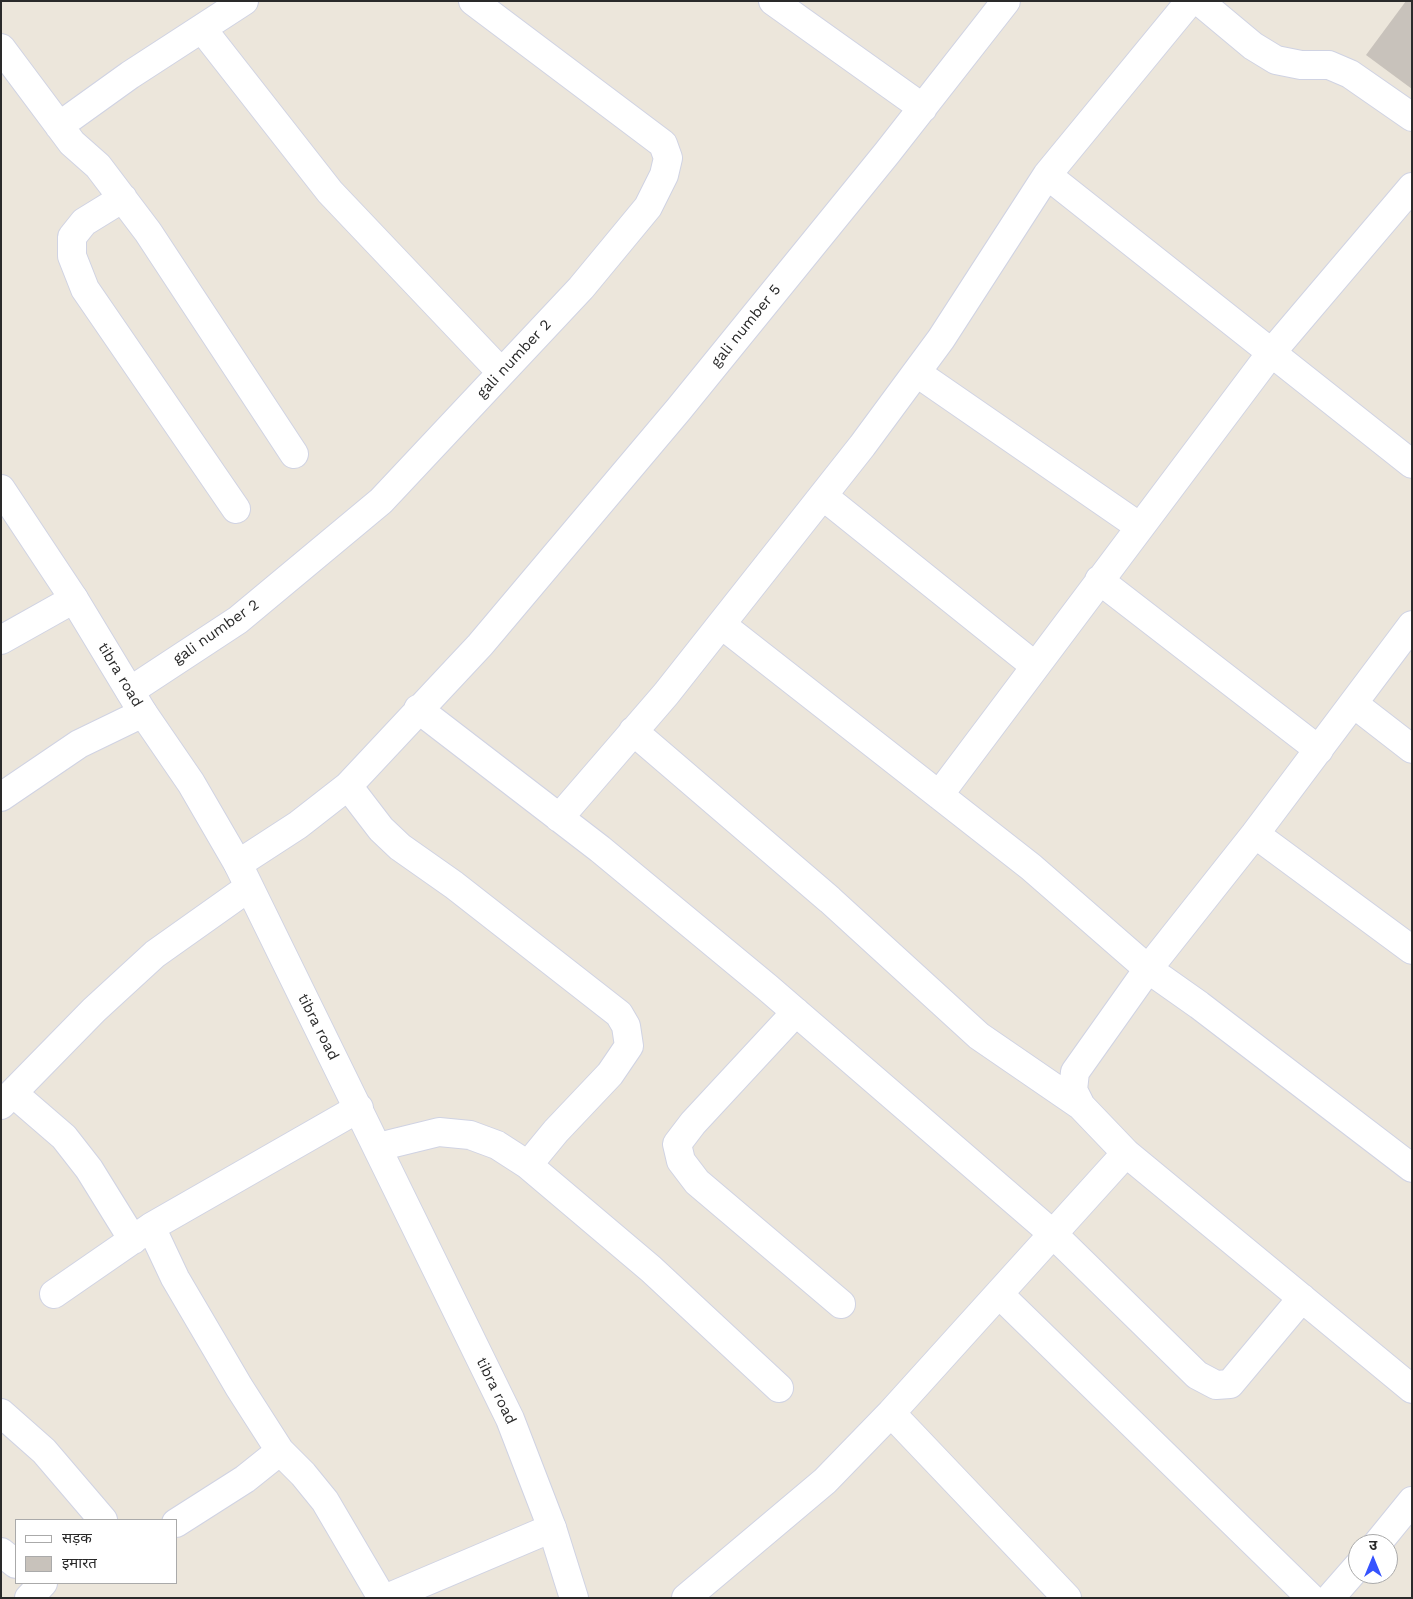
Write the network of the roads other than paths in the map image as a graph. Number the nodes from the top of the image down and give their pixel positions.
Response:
1 (244, 1) edge
2 (472, 1) edge
3 (773, 1) edge
4 (1006, 1) edge
5 (1190, 1) edge
6 (1199, 1) edge
7 (202, 30) junction
8 (1, 48) edge
9 (923, 108) junction
10 (1412, 117) edge
11 (59, 126) junction
12 (1047, 176) junction
13 (1412, 187) edge
14 (123, 198) junction
15 (1271, 352) junction
16 (501, 372) junction
17 (917, 373) junction
18 (294, 454) dead end
19 (1412, 464) edge
20 (1, 489) edge
21 (823, 496) junction
22 (236, 509) dead end
23 (1140, 527) junction
24 (1099, 580) junction
25 (74, 599) junction
26 (722, 625) junction
27 (1412, 625) edge
28 (1, 640) edge
29 (1035, 666) junction
30 (136, 702) junction
31 (1354, 704) junction
32 (418, 709) junction
33 (634, 731) junction
34 (1412, 749) edge
35 (1319, 750) junction
36 (348, 786) junction
37 (939, 795) junction
38 (1, 797) edge
39 (559, 818) junction
40 (1255, 834) junction
41 (243, 876) junction
42 (1412, 950) edge
43 (1148, 969) junction
44 (796, 1012) junction
45 (7, 1099) edge
46 (1081, 1106) junction
47 (359, 1108) junction
48 (378, 1147) junction
49 (1126, 1153) junction
50 (528, 1165) junction
51 (1412, 1168) edge
52 (142, 1233) junction
53 (1053, 1234) junction
54 (54, 1294) dead end
55 (999, 1294) junction
56 (1302, 1298) junction
57 (841, 1304) dead end
58 (779, 1388) dead end
59 (1412, 1389) edge
60 (1, 1413) edge
61 (891, 1413) junction
62 (280, 1451) junction
63 (1412, 1501) edge
64 (103, 1519) edge
65 (178, 1522) edge
66 (552, 1528) junction
67 (1385, 1534) edge
68 (1, 1552) edge
69 (15, 1563) edge
70 (1348, 1577) edge
71 (382, 1598) edge
72 (387, 1598) edge
73 (574, 1598) edge
74 (686, 1598) edge
75 (1067, 1598) edge
76 (1311, 1598) edge
77 (1330, 1598) edge

1 - 7 street
2 - 16 street, gali number 2
3 - 9 street
4 - 9 street, gali number 5
5 - 12 street
6 - 10 street
7 - 11 street
7 - 16 street
8 - 11 street
9 - 32 street, gali number 5
11 - 14 street
12 - 15 street
12 - 17 street
13 - 15 street
14 - 18 street
14 - 22 street
15 - 19 street
15 - 23 street
16 - 30 street, gali number 2
17 - 21 street
17 - 23 street
20 - 25 street, tibra road
21 - 26 street
21 - 29 street
23 - 24 street
24 - 29 street
24 - 35 street
25 - 28 street
25 - 30 street, tibra road
26 - 33 street
26 - 37 street
27 - 31 street
29 - 37 street
30 - 38 street, gali number 2
30 - 41 street, tibra road
31 - 34 street
31 - 35 street
32 - 36 street, gali number 5
32 - 39 street
33 - 39 street
33 - 46 street
35 - 40 street
36 - 41 street, gali number 5
36 - 50 street
37 - 43 street
39 - 44 street
40 - 42 street
40 - 43 street
41 - 45 street, gali number 5
41 - 47 street, tibra road
43 - 46 street
43 - 51 street
44 - 53 street
44 - 57 street
45 - 52 street
46 - 49 street
47 - 48 street, tibra road
47 - 52 street
48 - 50 street
48 - 66 street, tibra road
49 - 53 street
49 - 56 street
50 - 58 street
52 - 54 street
52 - 62 street
53 - 55 street
53 - 56 street
55 - 61 street
55 - 76 street
56 - 59 street
60 - 64 street
61 - 74 street
61 - 75 street
62 - 65 street
62 - 71 street
63 - 67 street
66 - 72 street
66 - 73 street, tibra road
68 - 69 street
70 - 77 street

